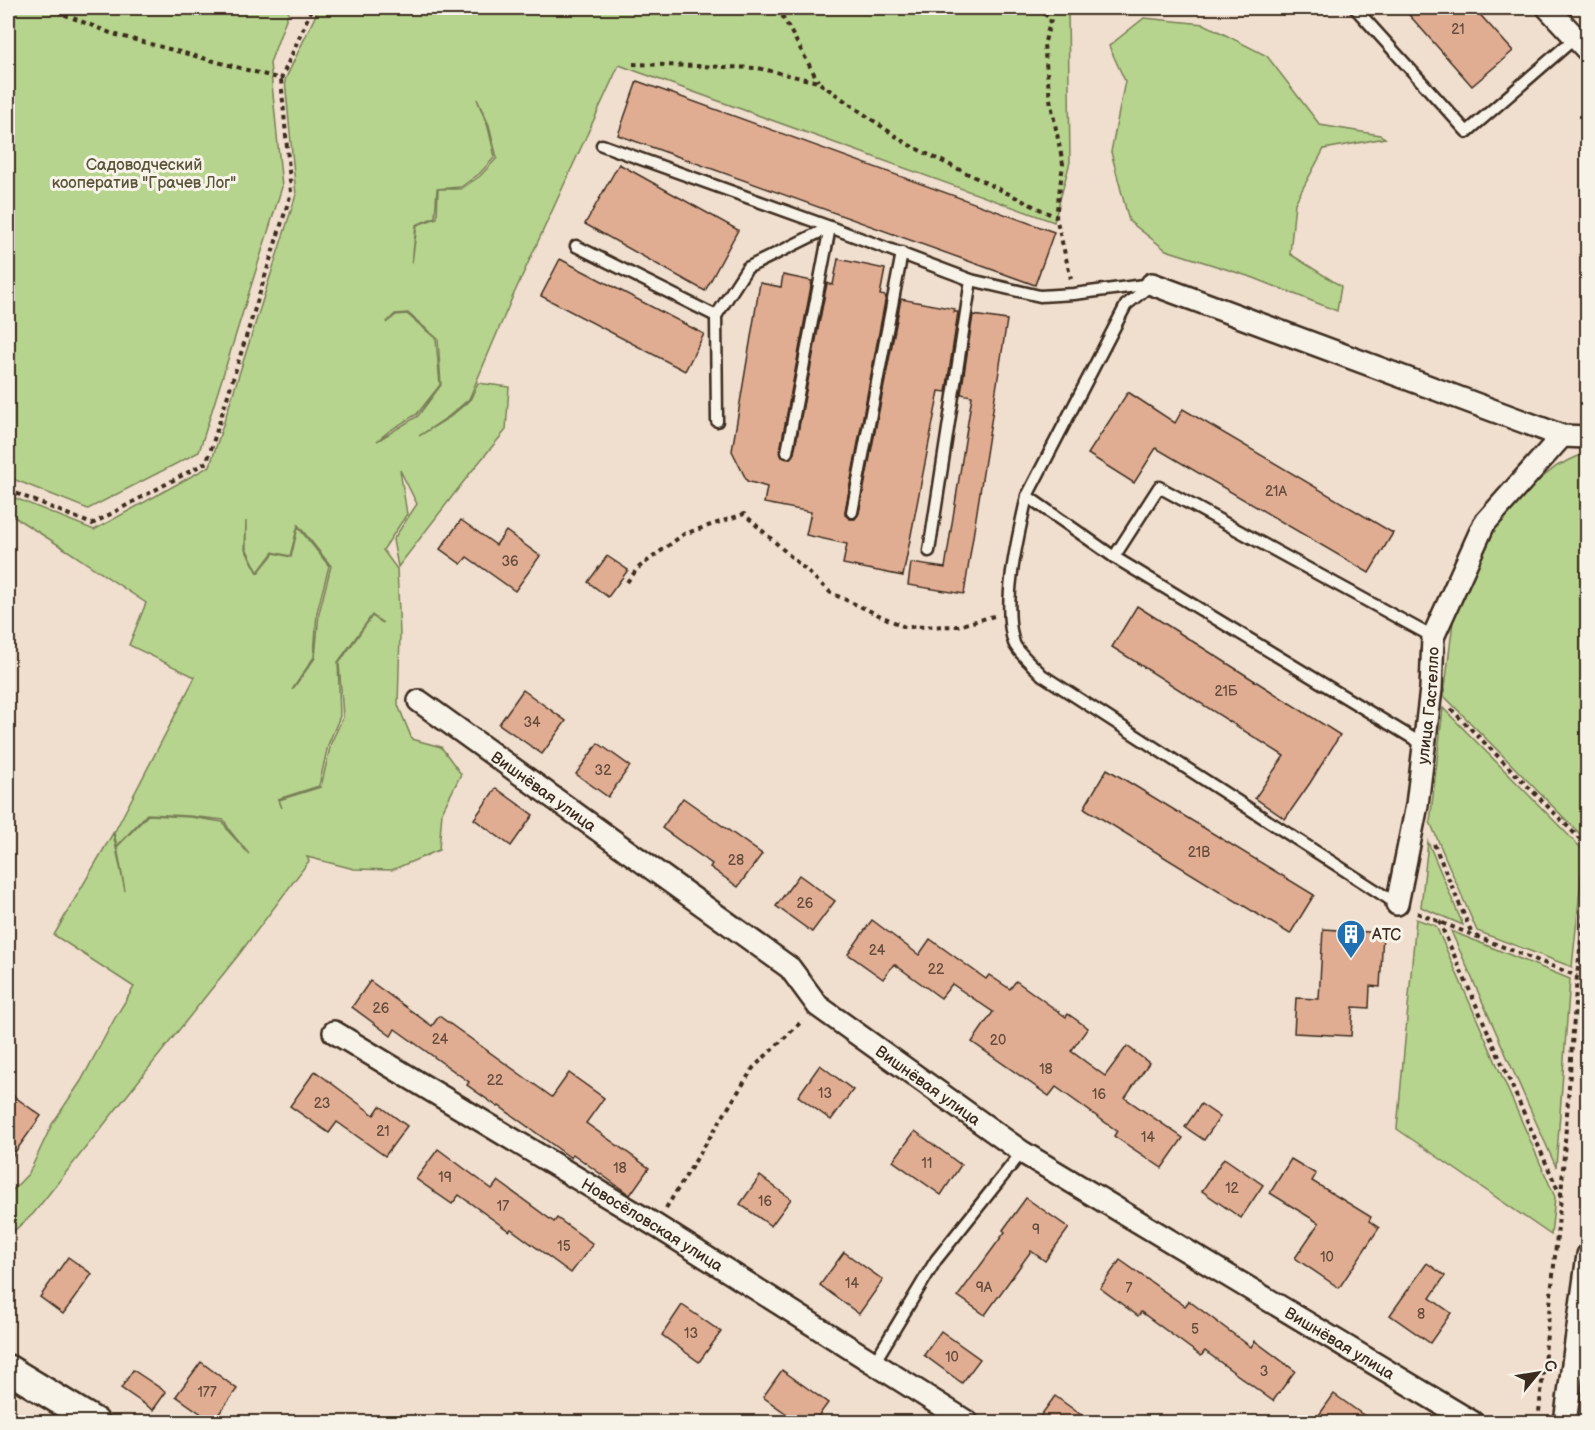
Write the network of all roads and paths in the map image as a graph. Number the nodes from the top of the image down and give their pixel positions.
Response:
1 (48, 8) edge
2 (312, 8) edge
3 (778, 8) edge
4 (1037, 8) edge
5 (1355, 8) edge
6 (1548, 8) edge
7 (1581, 45) edge
8 (633, 64) dead end
9 (281, 79) junction
10 (818, 82) junction
11 (602, 145) dead end
12 (1056, 217) junction
13 (830, 227) junction
14 (576, 246) dead end
15 (902, 253) junction
16 (971, 280) junction
17 (1152, 284) junction
18 (1074, 294) junction
19 (716, 316) junction
20 (717, 421) dead end
21 (1562, 436) junction
22 (1587, 437) edge
23 (787, 452) dead end
24 (8, 490) edge
25 (1027, 496) junction
26 (852, 512) dead end
27 (929, 551) dead end
28 (1114, 557) junction
29 (627, 582) dead end
30 (1009, 611) junction
31 (1433, 637) junction
32 (1431, 689) junction
33 (419, 701) dead end
34 (1424, 745) junction
35 (1417, 805) junction
36 (1587, 847) edge
37 (1587, 880) edge
38 (1397, 904) junction
39 (1438, 921) junction
40 (1472, 934) junction
41 (1577, 976) junction
42 (818, 1006) junction
43 (334, 1032) dead end
44 (1022, 1152) junction
45 (1561, 1197) junction
46 (655, 1225) junction
47 (1587, 1255) edge
48 (1586, 1288) edge
49 (874, 1363) junction
50 (8, 1369) edge
51 (1580, 1369) edge
52 (95, 1422) edge
53 (967, 1422) edge
54 (1472, 1422) edge
55 (1538, 1422) edge
56 (1565, 1422) edge

1 - 9 path
2 - 9 path
3 - 10 path
4 - 12 path
5 - 7 lane
6 - 7 street
8 - 10 path
9 - 24 path
10 - 12 path
11 - 13 lane
12 - 18 path
13 - 15 lane
13 - 19 lane
13 - 23 lane
14 - 19 lane
15 - 16 lane
15 - 26 lane
16 - 18 lane
16 - 27 lane
17 - 18 lane
17 - 21 street
17 - 25 lane
19 - 20 lane
21 - 22 street
21 - 31 street, улица Гастелло
25 - 28 lane
25 - 30 lane
28 - 31 lane
28 - 34 lane
29 - 30 path
30 - 38 lane
31 - 32 street, улица Гастелло
32 - 34 street, улица Гастелло
32 - 36 path
33 - 42 street, Вишнёвая улица
34 - 35 street, улица Гастелло
35 - 38 street, улица Гастелло
35 - 40 path
37 - 41 path
38 - 39 path
39 - 40 path
39 - 45 path
40 - 41 path
41 - 45 path
42 - 44 street, Вишнёвая улица
42 - 46 path
43 - 46 street, Новосёловская улица
44 - 49 lane
44 - 54 street, Вишнёвая улица
45 - 55 path
46 - 49 street, Новосёловская улица
47 - 48 street
48 - 51 street
49 - 53 street, Новосёловская улица
50 - 52 street
51 - 56 street

